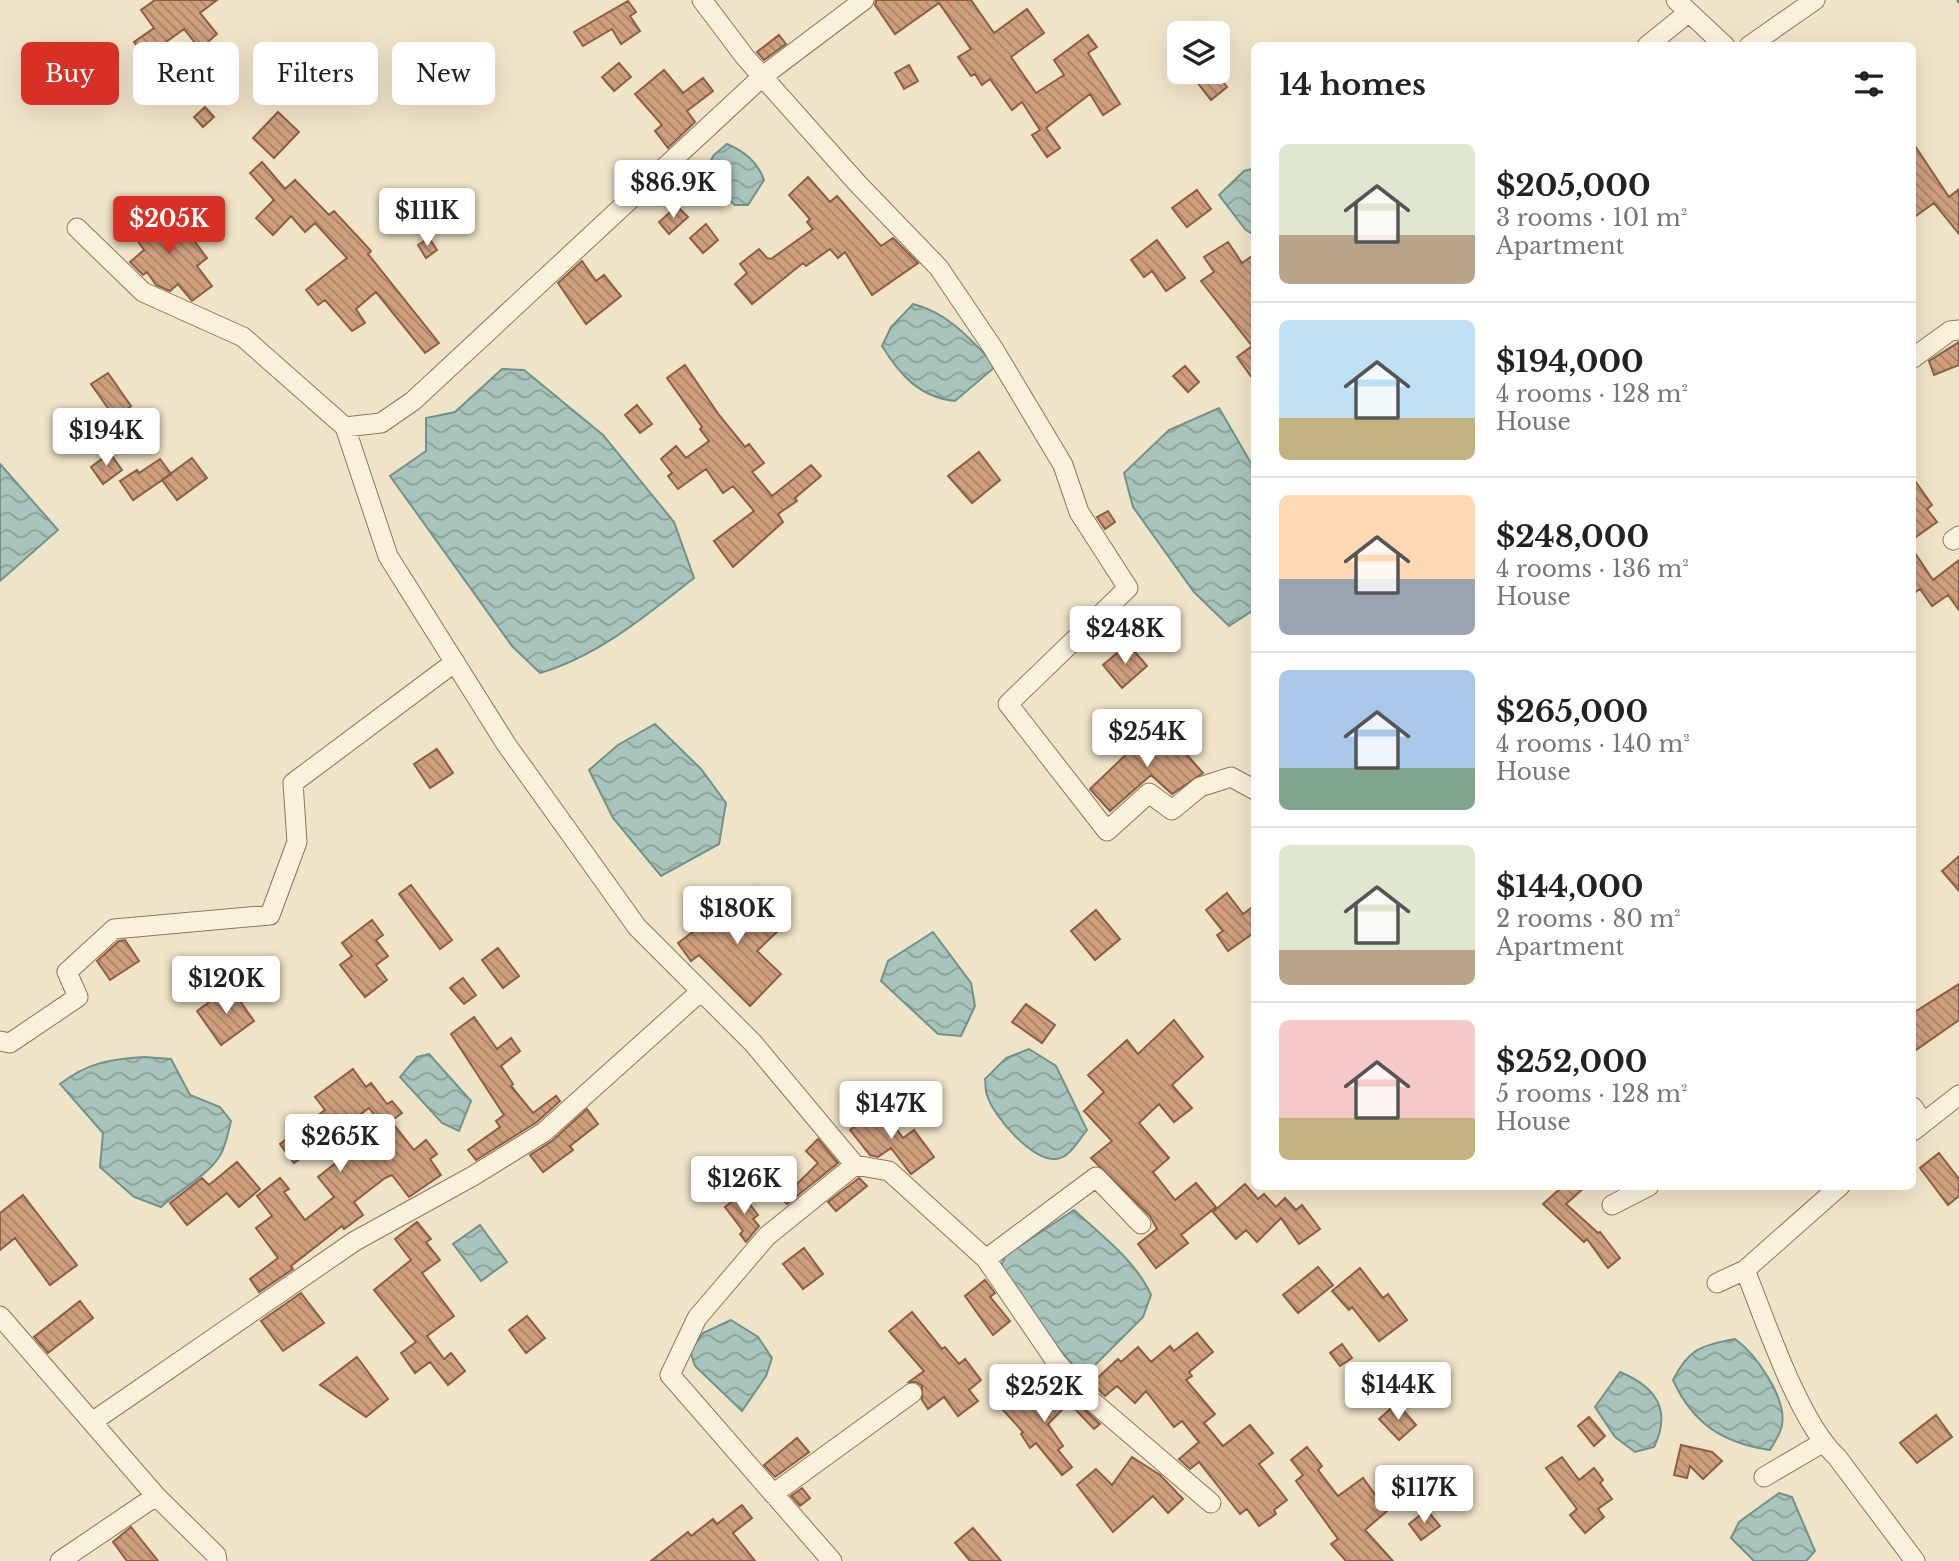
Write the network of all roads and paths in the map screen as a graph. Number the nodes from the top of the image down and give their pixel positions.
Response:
1 (702, 0) edge
2 (864, 0) edge
3 (1815, 0) edge
4 (1682, 6) edge
5 (1650, 42) edge
6 (1721, 42) edge
7 (1755, 42) edge
8 (763, 76) junction
9 (77, 228) dead end
10 (1959, 330) edge
11 (1916, 356) edge
12 (345, 427) junction
13 (455, 662) junction
14 (1251, 788) edge
15 (701, 991) junction
16 (0, 1041) edge
17 (1959, 1095) edge
18 (1916, 1120) edge
19 (855, 1165) junction
20 (1641, 1190) edge
21 (1835, 1190) edge
22 (1612, 1205) dead end
23 (1141, 1224) dead end
24 (986, 1259) junction
25 (1745, 1270) junction
26 (1717, 1283) dead end
27 (0, 1316) edge
28 (912, 1392) dead end
29 (92, 1422) junction
30 (1822, 1443) junction
31 (1764, 1477) dead end
32 (773, 1494) junction
33 (156, 1496) junction
34 (1211, 1503) dead end
35 (60, 1561) edge
36 (217, 1561) edge
37 (832, 1561) edge
38 (1915, 1561) edge

1 - 8 street
2 - 8 street
3 - 7 street
4 - 5 street
4 - 6 street
8 - 12 street
8 - 14 street
9 - 12 street
10 - 11 street
12 - 13 street
13 - 15 street
13 - 16 street
15 - 19 street
15 - 29 street
17 - 18 street
19 - 24 street
19 - 32 street
20 - 22 street
21 - 25 street
23 - 24 street
24 - 34 street
25 - 26 street
25 - 30 street
27 - 29 street
28 - 32 street
29 - 33 street
30 - 31 street
30 - 38 street
32 - 37 street
33 - 35 street
33 - 36 street

